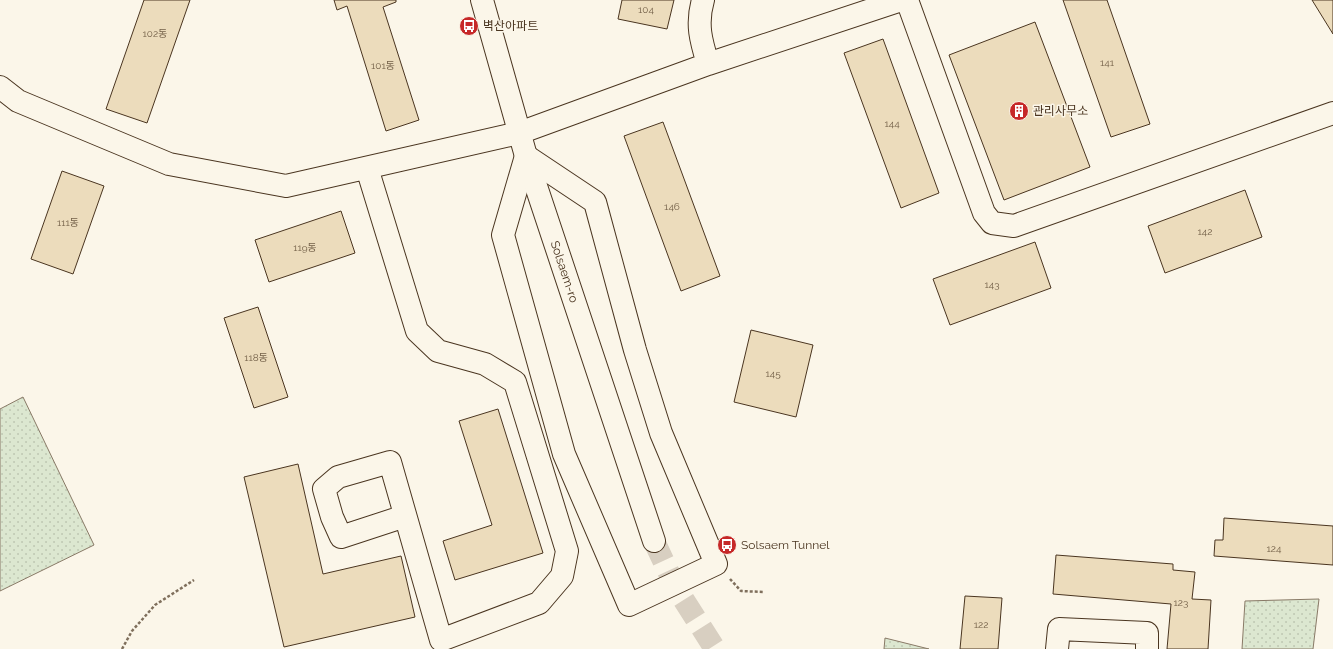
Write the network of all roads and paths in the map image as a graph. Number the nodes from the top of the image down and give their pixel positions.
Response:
1 (482, 0) edge
2 (703, 0) edge
3 (901, 0) edge
4 (907, 0) edge
5 (708, 64) junction
6 (0, 86) edge
7 (1333, 113) edge
8 (519, 133) junction
9 (526, 156) junction
10 (367, 168) junction
11 (405, 516) dead end
12 (654, 542) tunnel mouth
13 (716, 564) junction
14 (194, 580) dead end
15 (763, 592) dead end
16 (122, 649) edge
17 (1057, 649) edge
18 (1147, 649) edge

1 - 8 street, Solsaem-ro
2 - 5 street
3 - 5 street
4 - 7 street
5 - 8 street
6 - 10 street
8 - 9 street, Solsaem-ro
8 - 10 street
9 - 12 street, Solsaem-ro
9 - 13 street
9 - 13 street
10 - 11 street
13 - 15 path
14 - 16 path
17 - 18 street

